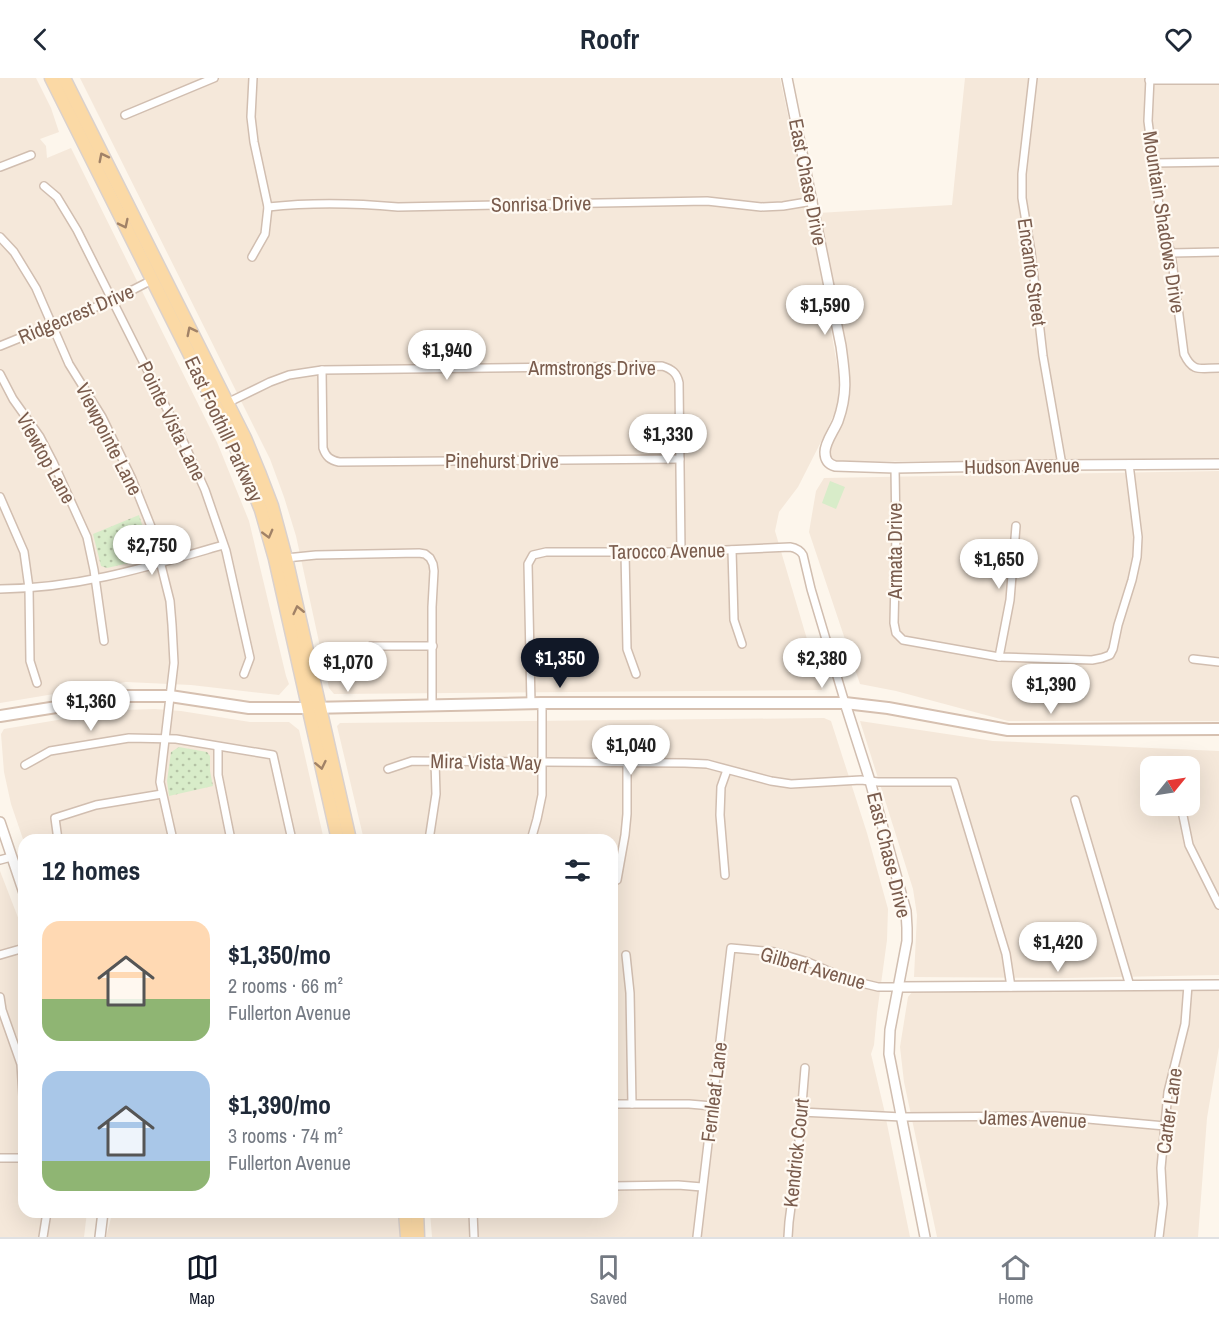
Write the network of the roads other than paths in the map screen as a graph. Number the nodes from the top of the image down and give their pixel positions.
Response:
1 (51, 78) edge
2 (64, 78) edge
3 (214, 78) edge
4 (254, 78) edge
5 (787, 78) edge
6 (1033, 78) edge
7 (1150, 79) edge
8 (1219, 80) edge
9 (125, 115) dead end
10 (31, 155) dead end
11 (1219, 162) edge
12 (1154, 163) junction
13 (0, 167) edge
14 (44, 186) dead end
15 (813, 201) junction
16 (268, 207) junction
17 (0, 237) edge
18 (1219, 252) edge
19 (1171, 253) junction
20 (252, 257) dead end
21 (152, 280) junction
22 (112, 300) junction
23 (52, 326) junction
24 (0, 346) edge
25 (1219, 368) edge
26 (322, 370) junction
27 (0, 374) edge
28 (227, 403) junction
29 (680, 459) junction
30 (827, 461) joint
31 (1219, 464) edge
32 (1062, 465) junction
33 (1129, 465) junction
34 (895, 468) junction
35 (0, 497) edge
36 (1016, 526) dead end
37 (223, 545) junction
38 (732, 550) junction
39 (800, 551) joint
40 (625, 552) junction
41 (681, 552) junction
42 (286, 558) junction
43 (161, 564) junction
44 (95, 579) junction
45 (28, 588) junction
46 (0, 589) edge
47 (104, 641) dead end
48 (742, 644) dead end
49 (371, 646) dead end
50 (433, 646) junction
51 (999, 657) junction
52 (1193, 658) dead end
53 (1219, 662) edge
54 (244, 674) dead end
55 (636, 674) dead end
56 (37, 682) dead end
57 (170, 696) junction
58 (845, 703) junction
59 (531, 704) junction
60 (542, 704) junction
61 (432, 706) junction
62 (315, 708) junction
63 (0, 716) edge
64 (1219, 729) edge
65 (166, 739) junction
66 (218, 747) junction
67 (435, 761) junction
68 (542, 763) junction
69 (627, 763) junction
70 (25, 765) dead end
71 (388, 769) dead end
72 (727, 770) junction
73 (870, 781) junction
74 (162, 794) junction
75 (1075, 800) dead end
76 (1183, 816) edge
77 (0, 822) edge
78 (57, 834) edge
79 (172, 834) edge
80 (230, 834) edge
81 (291, 834) edge
82 (337, 834) edge
83 (348, 834) edge
84 (430, 834) edge
85 (533, 834) edge
86 (11, 857) junction
87 (0, 860) edge
88 (618, 874) edge
89 (725, 875) dead end
90 (18, 876) edge
91 (1219, 905) edge
92 (731, 948) joint
93 (18, 950) edge
94 (0, 955) edge
95 (626, 955) dead end
96 (1188, 985) junction
97 (1219, 985) edge
98 (1130, 986) junction
99 (898, 987) junction
100 (1011, 987) junction
101 (0, 997) edge
102 (18, 1055) edge
103 (805, 1068) dead end
104 (618, 1104) edge
105 (632, 1104) junction
106 (712, 1106) junction
107 (801, 1112) junction
108 (902, 1117) junction
109 (1165, 1126) junction
110 (0, 1158) edge
111 (18, 1158) edge
112 (618, 1186) edge
113 (702, 1187) junction
114 (45, 1218) edge
115 (103, 1218) edge
116 (405, 1218) edge
117 (417, 1218) edge
118 (473, 1218) edge
119 (43, 1237) edge
120 (100, 1237) edge
121 (407, 1237) edge
122 (418, 1237) edge
123 (474, 1237) edge
124 (697, 1237) edge
125 (788, 1237) edge
126 (926, 1237) edge
127 (1159, 1237) edge

1 -> 21 main road, East Foothill Parkway
28 -> 2 main road, East Foothill Parkway
3 - 9 street
4 - 16 street
5 - 15 street, East Chase Drive
6 - 32 street, Encanto Street
7 - 8 street
7 - 12 street, Mountain Shadows Drive
10 - 13 street
11 - 12 street
12 - 19 street, Mountain Shadows Drive
14 - 22 street, Pointe Vista Lane
15 - 16 street, Sonrisa Drive
15 - 30 street, East Chase Drive
16 - 20 street
17 - 23 street, Viewpointe Lane
18 - 19 street
19 - 25 street, Mountain Shadows Drive
21 - 22 street, Ridgecrest Drive
21 -> 62 main road, East Foothill Parkway
22 - 23 street, Ridgecrest Drive
22 - 37 street, Pointe Vista Lane
23 - 24 street, Ridgecrest Drive
23 - 43 street, Viewpointe Lane
26 - 28 street, Armstrongs Drive
26 - 29 street, Pinehurst Drive
26 - 29 street, Armstrongs Drive
27 - 44 street, Viewtop Lane
28 - 42 main road, East Foothill Parkway
29 - 41 street
30 - 34 street, Hudson Avenue
31 - 33 street, Hudson Avenue
32 - 33 street, Hudson Avenue
32 - 34 street, Hudson Avenue
33 - 51 street
34 - 51 street, Armata Drive
35 - 45 street
36 - 51 street
37 - 43 street
37 - 54 street, Pointe Vista Lane
38 - 39 street, Tarocco Avenue
38 - 41 street, Tarocco Avenue
38 - 48 street
39 - 58 street, East Chase Drive
40 - 41 street, Tarocco Avenue
40 - 55 street
40 - 59 street, Tarocco Avenue
42 - 50 street
62 -> 42 main road, East Foothill Parkway
43 - 44 street
43 - 57 street, Viewpointe Lane
44 - 45 street
44 - 47 street, Viewtop Lane
45 - 46 street
45 - 56 street
49 - 50 street
50 - 61 street
52 - 53 street
57 - 62 main road
57 - 63 main road
57 - 65 street, Viewpointe Lane
58 - 60 main road
58 - 64 main road
58 - 73 street, East Chase Drive
59 - 60 main road
59 - 61 main road
60 - 68 street
61 - 62 main road
62 -> 82 main road, East Foothill Parkway
62 - 83 main road, East Foothill Parkway
65 - 66 street
65 - 70 street
65 - 74 street, Viewpointe Lane
66 - 80 street
66 - 81 street
67 - 68 street, Mira Vista Way
67 - 71 street, Mira Vista Way
67 - 84 street
68 - 69 street, Mira Vista Way
68 - 85 street
69 - 72 street, Mira Vista Way
69 - 88 street
72 - 73 street, Mira Vista Way
72 - 89 street
73 - 99 street, East Chase Drive
73 - 100 street, Mira Vista Way
74 - 78 street
74 - 79 street, Viewpointe Lane
75 - 98 street
76 - 91 street
77 - 86 street
86 - 87 street
86 - 90 street
92 - 99 street, Gilbert Avenue
92 - 106 street, Fernleaf Lane
93 - 94 street
95 - 105 street
96 - 97 street, Gilbert Avenue
96 - 98 street, Gilbert Avenue
96 - 109 street, Carter Lane
98 - 100 street, Gilbert Avenue
99 - 100 street, Gilbert Avenue
99 - 108 street, East Chase Drive
101 - 102 street
103 - 107 street, Kendrick Court
104 - 105 street
105 - 106 street
106 - 113 street, Fernleaf Lane
107 - 108 street, James Avenue
107 - 125 street, Kendrick Court
108 - 109 street, James Avenue
108 - 126 street, East Chase Drive
109 - 127 street, Carter Lane
110 - 111 street
112 - 113 street
113 - 124 street, Fernleaf Lane
114 - 119 street
115 - 120 street
116 - 121 main road
117 - 122 main road
118 - 123 street

